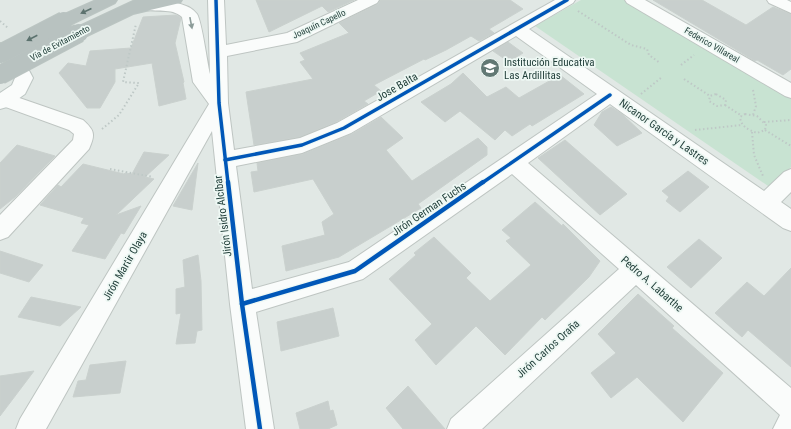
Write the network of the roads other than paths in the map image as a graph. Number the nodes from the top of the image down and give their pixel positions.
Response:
1 (109, 0) edge
2 (174, 0) edge
3 (216, 0) edge
4 (371, 0) edge
5 (567, 0) edge
6 (633, 0) edge
7 (775, 0) edge
8 (145, 5) edge
9 (791, 8) edge
10 (516, 29) junction
11 (0, 49) edge
12 (218, 52) junction
13 (0, 54) edge
14 (0, 75) edge
15 (791, 91) edge
16 (618, 100) junction
17 (2, 101) edge
18 (219, 104) junction
19 (225, 160) junction
20 (513, 162) junction
21 (791, 178) edge
22 (766, 203) junction
23 (791, 221) edge
24 (0, 230) edge
25 (636, 269) junction
26 (242, 304) junction
27 (791, 406) edge
28 (791, 424) edge
29 (30, 429) edge
30 (260, 429) edge
31 (461, 429) edge
32 (787, 429) edge

1 -> 13 highway, Vía de Evitamiento, bridge
2 - 8 highway, Vía de Evitamiento
3 - 12 street, Jirón Isidro Alcíbar
4 - 12 street, Joaquín Capello
5 - 10 street, Jose Balta
6 - 15 street, Federico Villareal
7 - 9 street
8 - 14 highway, Vía de Evitamiento, bridge
8 -> 18 street
10 - 16 street, Nicanor García y Lastres
10 - 19 street, Jose Balta
11 - 17 street
12 - 18 street, Jirón Isidro Alcíbar
16 - 20 street, Jirón German Fuchs
16 - 22 street, Nicanor García y Lastres
17 - 24 street
18 - 19 street, Jirón Isidro Alcíbar
18 - 29 street, Jirón Martir Olaya
19 - 26 street, Jirón Isidro Alcíbar
20 - 25 street, Pedro A. Labarthe
20 - 26 street, Jirón German Fuchs
21 - 22 street
22 - 23 street, Nicanor García y Lastres
25 - 27 street, Pedro A. Labarthe
25 - 31 street, Jirón Carlos Oraña
26 - 30 street, Jirón Isidro Alcíbar
28 - 32 street

